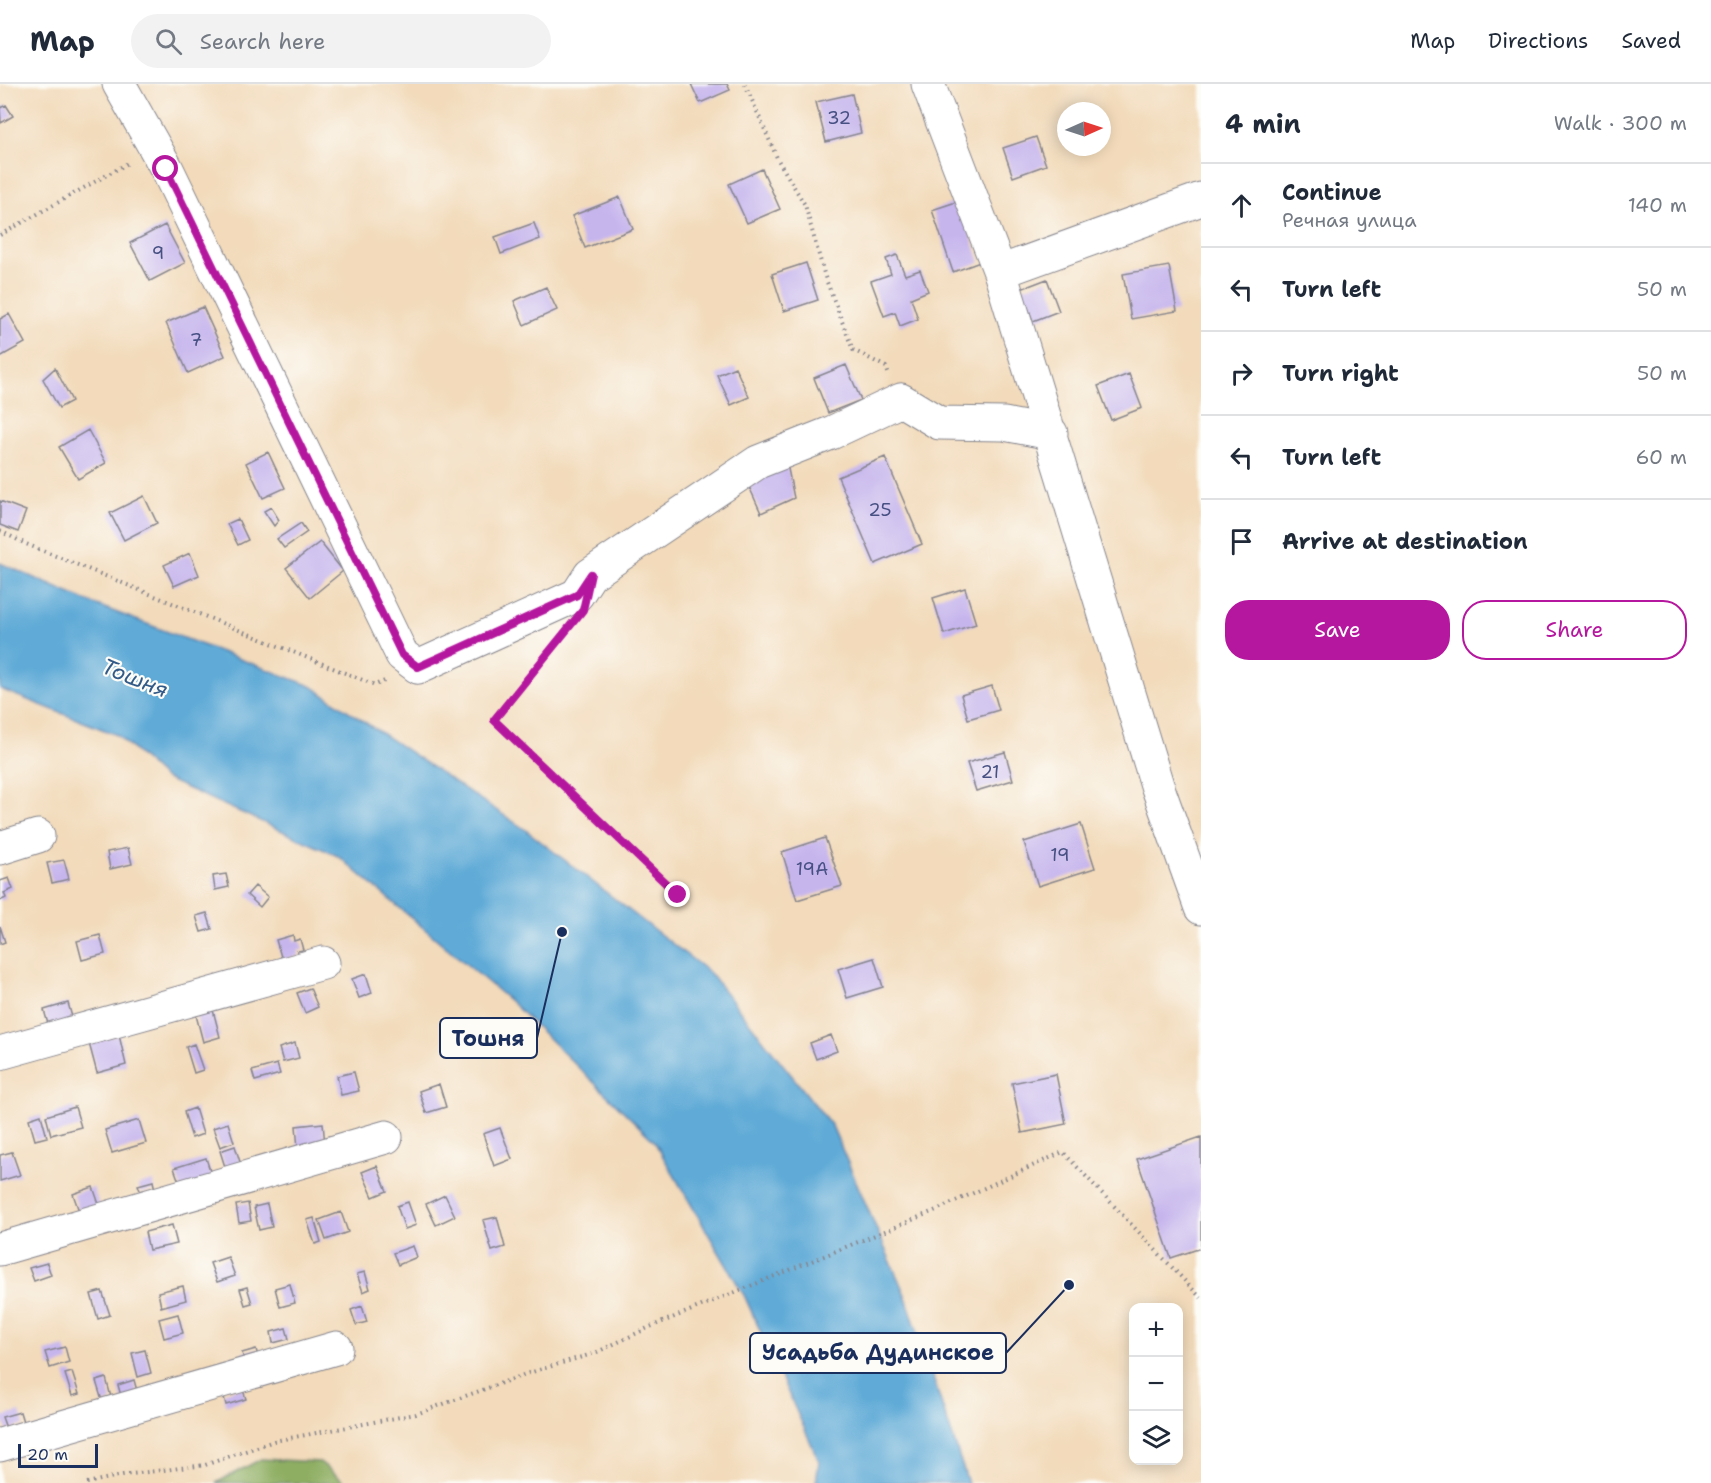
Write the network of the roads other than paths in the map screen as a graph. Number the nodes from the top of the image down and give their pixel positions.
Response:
1 (119, 84) edge
2 (928, 84) edge
3 (1201, 199) edge
4 (1000, 272) junction
5 (1051, 433) junction
6 (38, 836) dead end
7 (0, 848) edge
8 (1201, 908) edge
9 (323, 963) dead end
10 (0, 1053) edge
11 (386, 1137) dead end
12 (0, 1249) edge
13 (336, 1348) dead end
14 (0, 1445) edge

1 - 5 street
2 - 4 street
3 - 4 street
4 - 5 street
5 - 8 street
6 - 7 street
9 - 10 street
11 - 12 street
13 - 14 street

